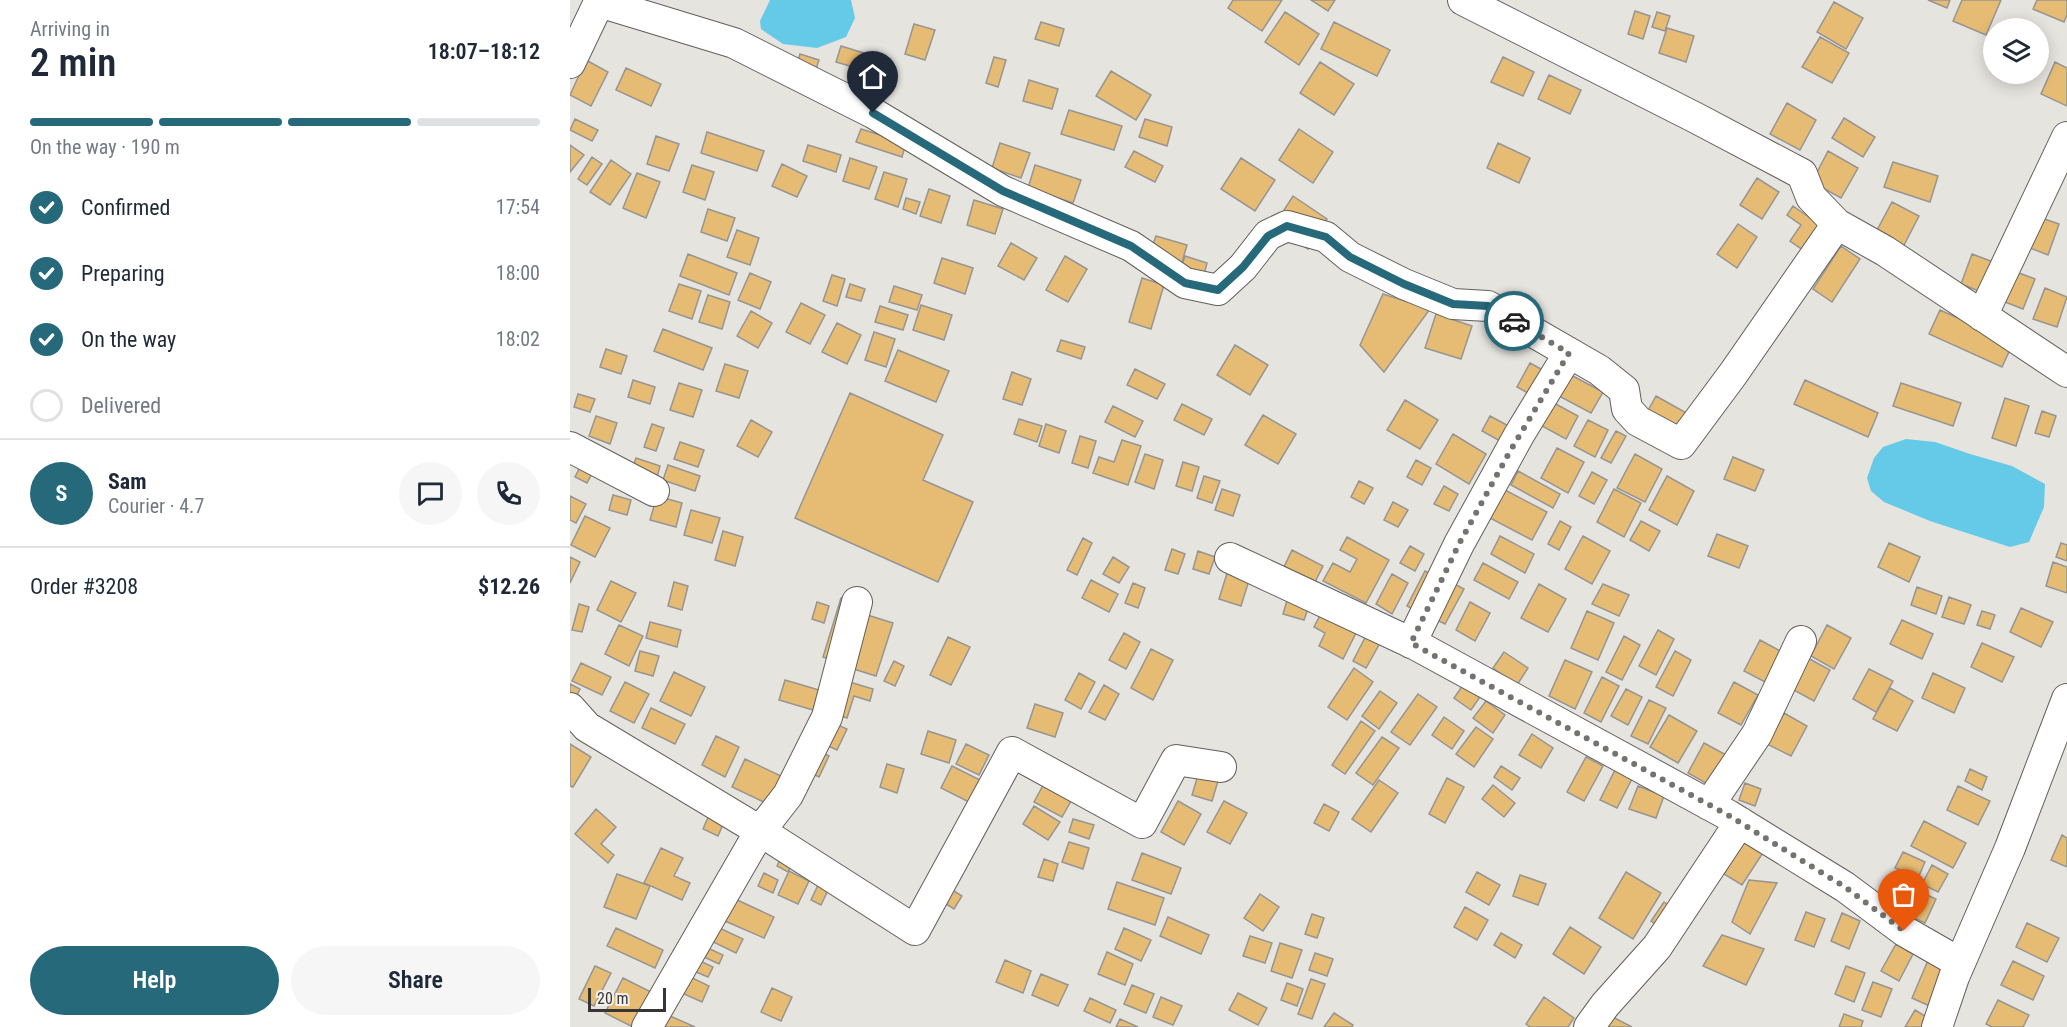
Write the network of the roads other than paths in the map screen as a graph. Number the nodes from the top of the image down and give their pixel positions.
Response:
1 (1463, 0) edge
2 (600, 1) edge
3 (570, 63) edge
4 (2067, 138) edge
5 (1837, 224) junction
6 (1982, 316) junction
7 (1569, 353) junction
8 (2067, 372) edge
9 (570, 447) edge
10 (654, 491) dead end
11 (1230, 558) dead end
12 (858, 602) dead end
13 (1801, 641) dead end
14 (1411, 643) junction
15 (2067, 699) edge
16 (570, 708) edge
17 (1221, 766) dead end
18 (1709, 805) junction
19 (1740, 822) junction
20 (760, 831) junction
21 (1960, 963) junction
22 (647, 1027) edge
23 (1589, 1027) edge
24 (1937, 1027) edge

1 - 5 street
2 - 3 street
2 - 7 street
4 - 6 street
5 - 6 street
5 - 7 street
6 - 8 street
7 - 14 street
9 - 10 street
11 - 14 street
12 - 20 street
13 - 18 street
14 - 18 street
15 - 21 street
16 - 20 street
17 - 20 street
18 - 19 street
19 - 21 street
19 - 23 street
20 - 22 street
21 - 24 street

